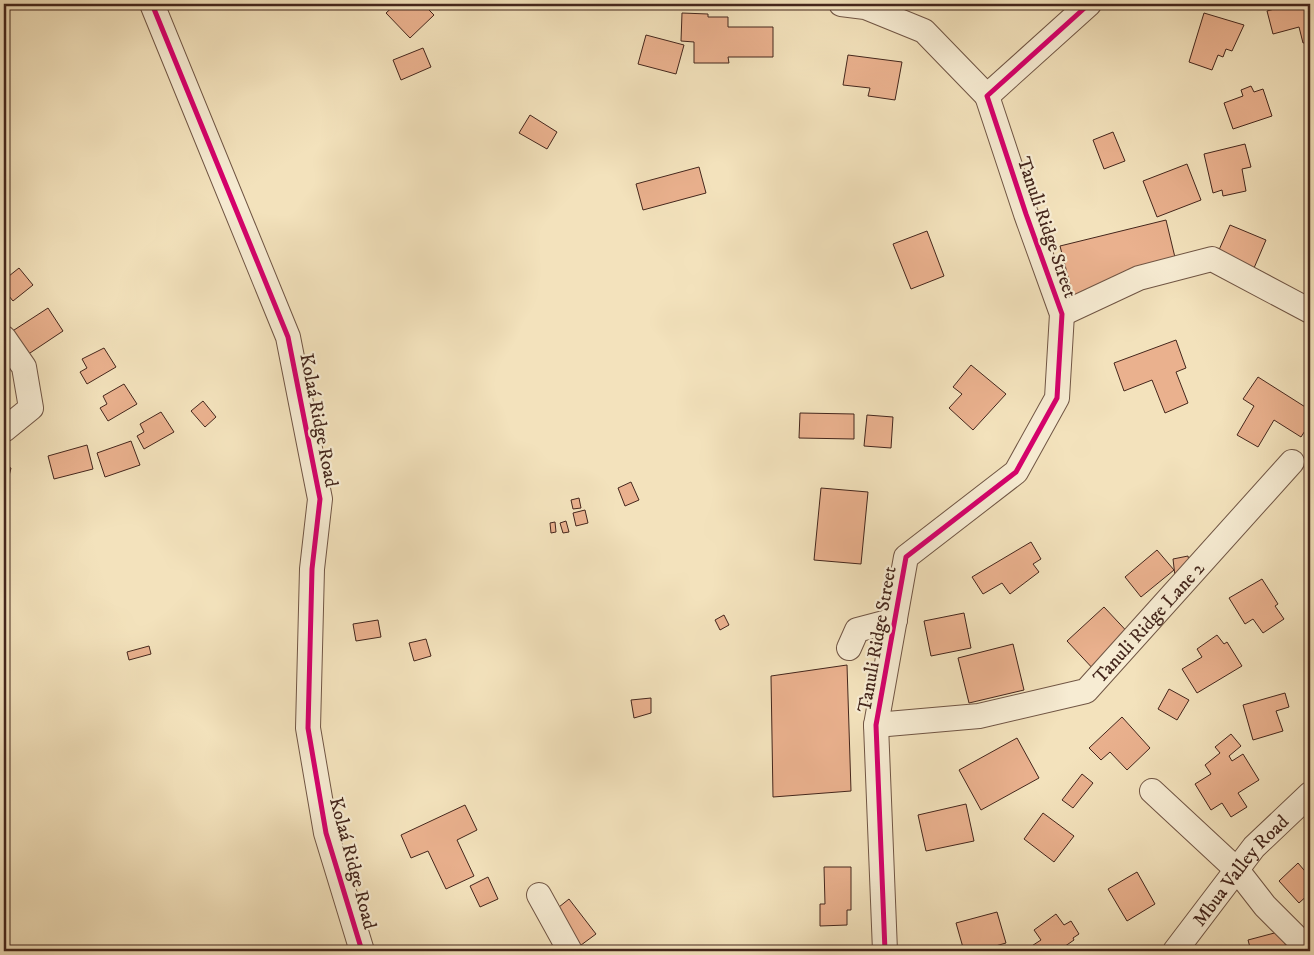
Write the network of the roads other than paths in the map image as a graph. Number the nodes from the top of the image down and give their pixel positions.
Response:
1 (152, 4) edge
2 (841, 4) edge
3 (1089, 4) edge
4 (987, 96) junction
5 (1310, 311) edge
6 (1062, 314) junction
7 (4, 338) edge
8 (4, 430) edge
9 (1292, 462) dead end
10 (895, 620) junction
11 (849, 648) dead end
12 (876, 725) junction
13 (1152, 791) dead end
14 (1310, 794) edge
15 (1236, 870) junction
16 (539, 895) dead end
17 (362, 951) edge
18 (570, 951) edge
19 (885, 951) edge
20 (1175, 951) edge
21 (1310, 951) edge

1 - 17 street, Kolaá Ridge Road
2 - 4 street
3 - 4 street
4 - 6 street, Tanuli Ridge Street
5 - 6 street
6 - 10 street, Tanuli Ridge Street
7 - 8 street
9 - 12 street, Tanuli Ridge Lane 2
10 - 11 street
10 - 12 street, Tanuli Ridge Street
12 - 19 street, Tanuli Ridge Street
13 - 15 street
14 - 15 street, Mbua Valley Road
15 - 20 street, Mbua Valley Road
15 - 21 street
16 - 18 street

